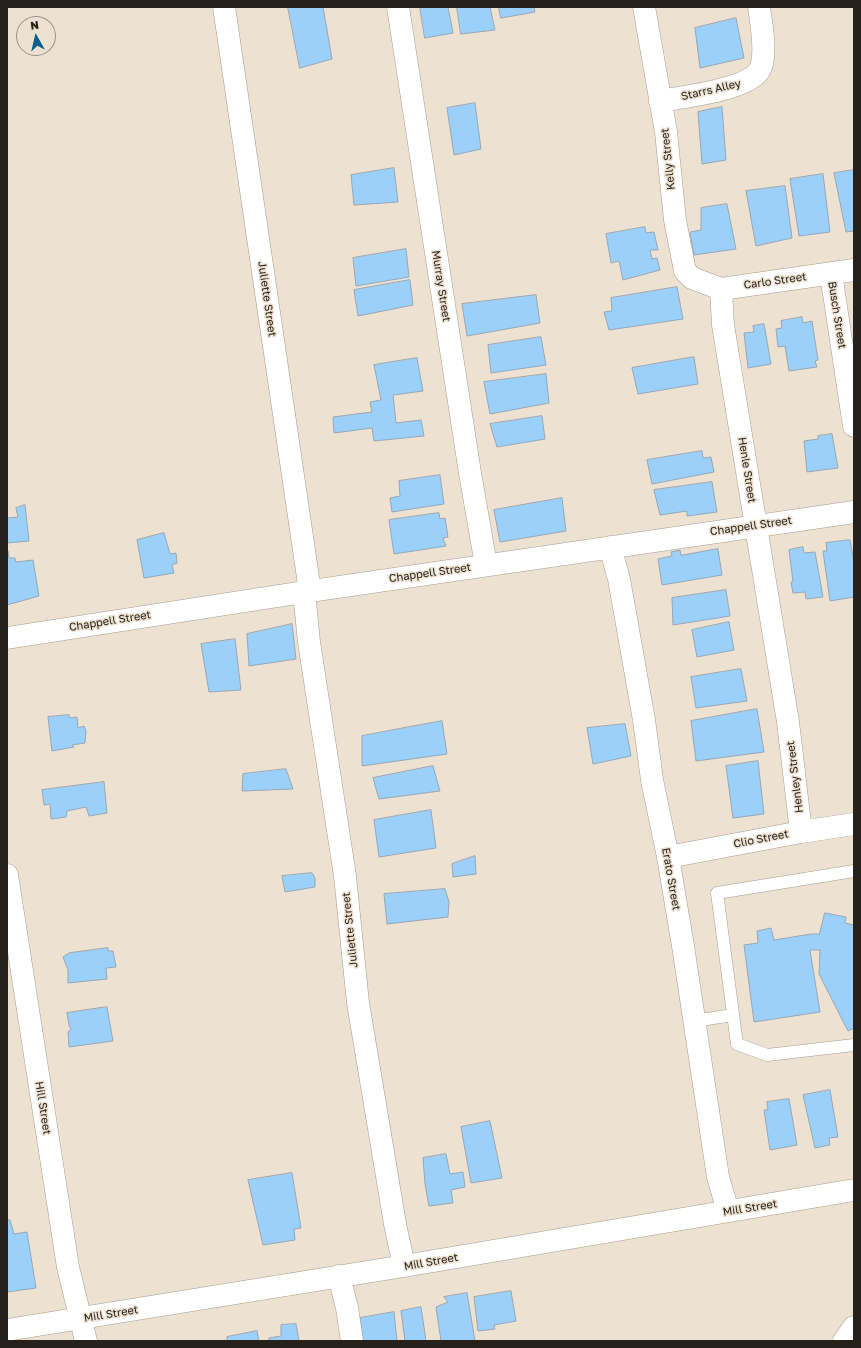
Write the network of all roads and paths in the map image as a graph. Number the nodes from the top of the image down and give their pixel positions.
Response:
1 (224, 7) edge
2 (398, 7) edge
3 (644, 7) edge
4 (758, 7) edge
5 (660, 101) junction
6 (854, 270) edge
7 (831, 274) junction
8 (721, 289) junction
9 (854, 426) edge
10 (854, 512) edge
11 (756, 526) junction
12 (610, 547) junction
13 (486, 565) junction
14 (307, 592) junction
15 (7, 638) edge
16 (788, 722) joint
17 (854, 824) edge
18 (801, 832) junction
19 (668, 857) junction
20 (854, 871) edge
21 (7, 875) edge
22 (733, 1014) junction
23 (694, 1021) junction
24 (854, 1045) edge
25 (854, 1190) edge
26 (728, 1211) junction
27 (404, 1266) junction
28 (340, 1276) junction
29 (81, 1319) junction
30 (854, 1327) edge
31 (7, 1330) edge
32 (86, 1341) edge
33 (352, 1341) edge
34 (844, 1341) edge

1 - 14 street, Juliette Street
2 - 13 street, Murray Street
3 - 5 street, Kelly Street
4 - 5 street, Starrs Alley
5 - 8 street, Kelly Street
6 - 7 street, Carlo Street
7 - 8 street, Carlo Street
7 - 9 street, Busch Street
8 - 11 street, Henle Street
10 - 11 street, Chappell Street
11 - 12 street, Chappell Street
11 - 16 street, Henle Street
12 - 13 street, Chappell Street
12 - 19 street, Erato Street
13 - 14 street, Chappell Street
14 - 15 street, Chappell Street
14 - 27 street, Juliette Street
16 - 18 street, Henley Street
17 - 18 street, Clio Street
18 - 19 street, Clio Street
19 - 23 street, Erato Street
20 - 22 lane
21 - 29 street, Hill Street
22 - 23 lane
22 - 24 lane
23 - 26 street, Erato Street
25 - 26 street, Mill Street
26 - 27 street, Mill Street
27 - 28 street, Mill Street
28 - 29 street, Mill Street
28 - 33 street
29 - 31 street, Mill Street
29 - 32 street, Hill Street
30 - 34 street

